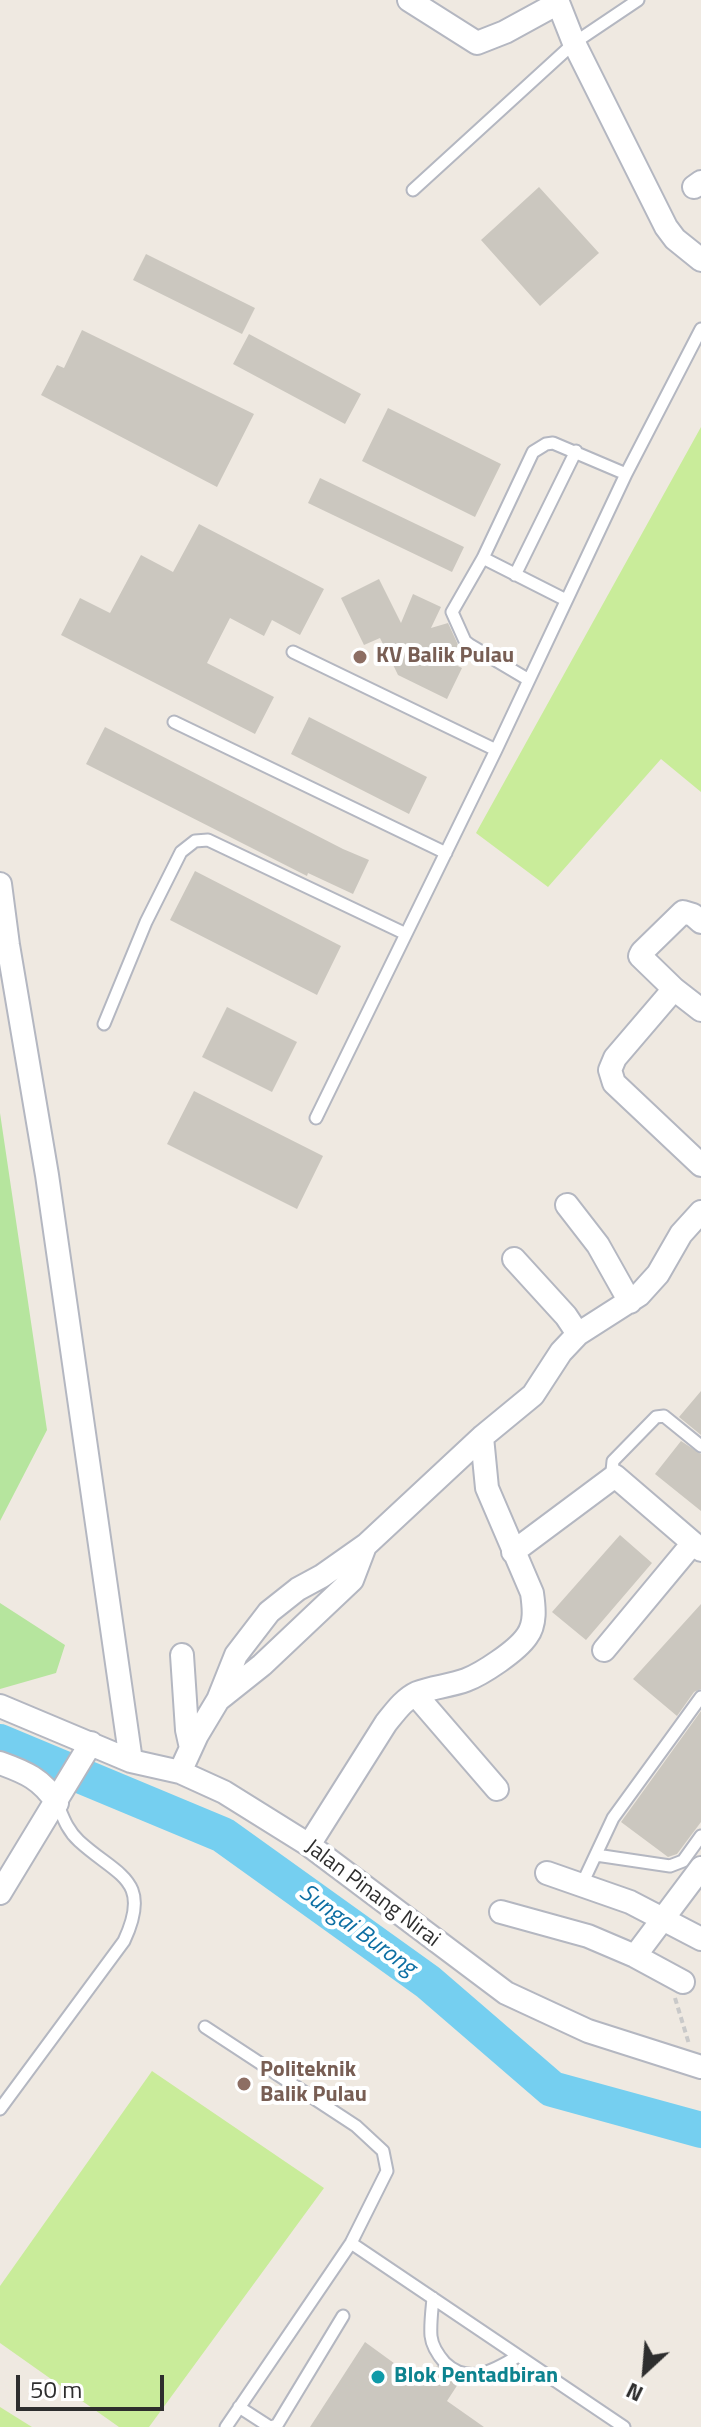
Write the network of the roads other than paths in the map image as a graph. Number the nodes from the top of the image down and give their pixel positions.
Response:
1 (409, 0) edge
2 (638, 0) edge
3 (557, 2) edge
4 (574, 43) junction
5 (413, 190) dead end
6 (701, 260) edge
7 (701, 329) edge
8 (576, 451) junction
9 (626, 474) junction
10 (483, 558) junction
11 (515, 575) junction
12 (566, 600) junction
13 (293, 652) dead end
14 (529, 680) junction
15 (174, 722) dead end
16 (496, 750) junction
17 (446, 853) junction
18 (0, 884) edge
19 (701, 922) edge
20 (406, 934) junction
21 (674, 989) junction
22 (701, 1010) edge
23 (104, 1024) dead end
24 (316, 1118) dead end
25 (701, 1165) edge
26 (567, 1205) dead end
27 (701, 1212) edge
28 (514, 1259) dead end
29 (630, 1302) junction
30 (578, 1334) junction
31 (482, 1437) junction
32 (701, 1446) edge
33 (615, 1476) junction
34 (366, 1545) junction
35 (697, 1546) edge
36 (513, 1552) junction
37 (604, 1650) dead end
38 (182, 1655) dead end
39 (415, 1694) junction
40 (701, 1697) edge
41 (218, 1700) junction
42 (0, 1706) edge
43 (191, 1748) junction
44 (88, 1749) junction
45 (131, 1761) junction
46 (0, 1763) edge
47 (180, 1772) junction
48 (497, 1789) dead end
49 (58, 1800) junction
50 (701, 1836) edge
51 (309, 1845) junction
52 (596, 1855) junction
53 (701, 1868) edge
54 (547, 1873) dead end
55 (582, 1884) junction
56 (0, 1893) edge
57 (501, 1912) dead end
58 (662, 1919) junction
59 (701, 1939) edge
60 (635, 1956) junction
61 (675, 1977) road end
62 (205, 2027) dead end
63 (698, 2066) edge
64 (0, 2109) edge
65 (351, 2243) junction
66 (433, 2298) junction
67 (343, 2316) dead end
68 (518, 2356) junction
69 (239, 2407) junction
70 (226, 2427) edge
71 (270, 2427) edge
72 (624, 2427) edge

1 - 3 street
2 - 4 lane
3 - 4 street
4 - 5 lane
4 - 6 street
7 - 9 lane
8 - 9 lane
8 - 10 lane
8 - 11 lane
9 - 12 lane
10 - 11 lane
10 - 14 lane
11 - 12 lane
12 - 14 lane
13 - 16 lane
14 - 16 lane
15 - 17 lane
16 - 17 lane
17 - 20 lane
18 - 45 street
19 - 21 street
20 - 23 lane
20 - 24 lane
21 - 22 street
21 - 25 street
26 - 29 street
27 - 29 street
28 - 30 street
29 - 30 street
30 - 31 street
31 - 34 street
31 - 36 street
32 - 33 lane
33 - 35 street
33 - 36 street
34 - 41 street
34 - 41 street
35 - 37 street
36 - 39 street
38 - 43 street
39 - 48 street
39 - 51 street
40 - 52 lane
41 - 43 street
42 - 44 street, Jalan Pinang Nirai
43 - 47 street
44 - 45 street, Jalan Pinang Nirai
44 - 49 street
45 - 47 street, Jalan Pinang Nirai
46 - 49 street
47 - 51 street, Jalan Pinang Nirai
49 - 56 street
49 - 64 lane
50 - 52 lane
51 - 63 street, Jalan Pinang Nirai
52 - 55 lane
53 - 58 street
54 - 55 street
55 - 58 street
57 - 60 street
58 - 59 street
58 - 60 street
60 - 61 street
62 - 65 lane
65 - 66 lane
65 - 69 lane
66 - 68 lane
66 - 68 lane
67 - 71 lane
68 - 72 lane
69 - 70 lane
69 - 71 lane

